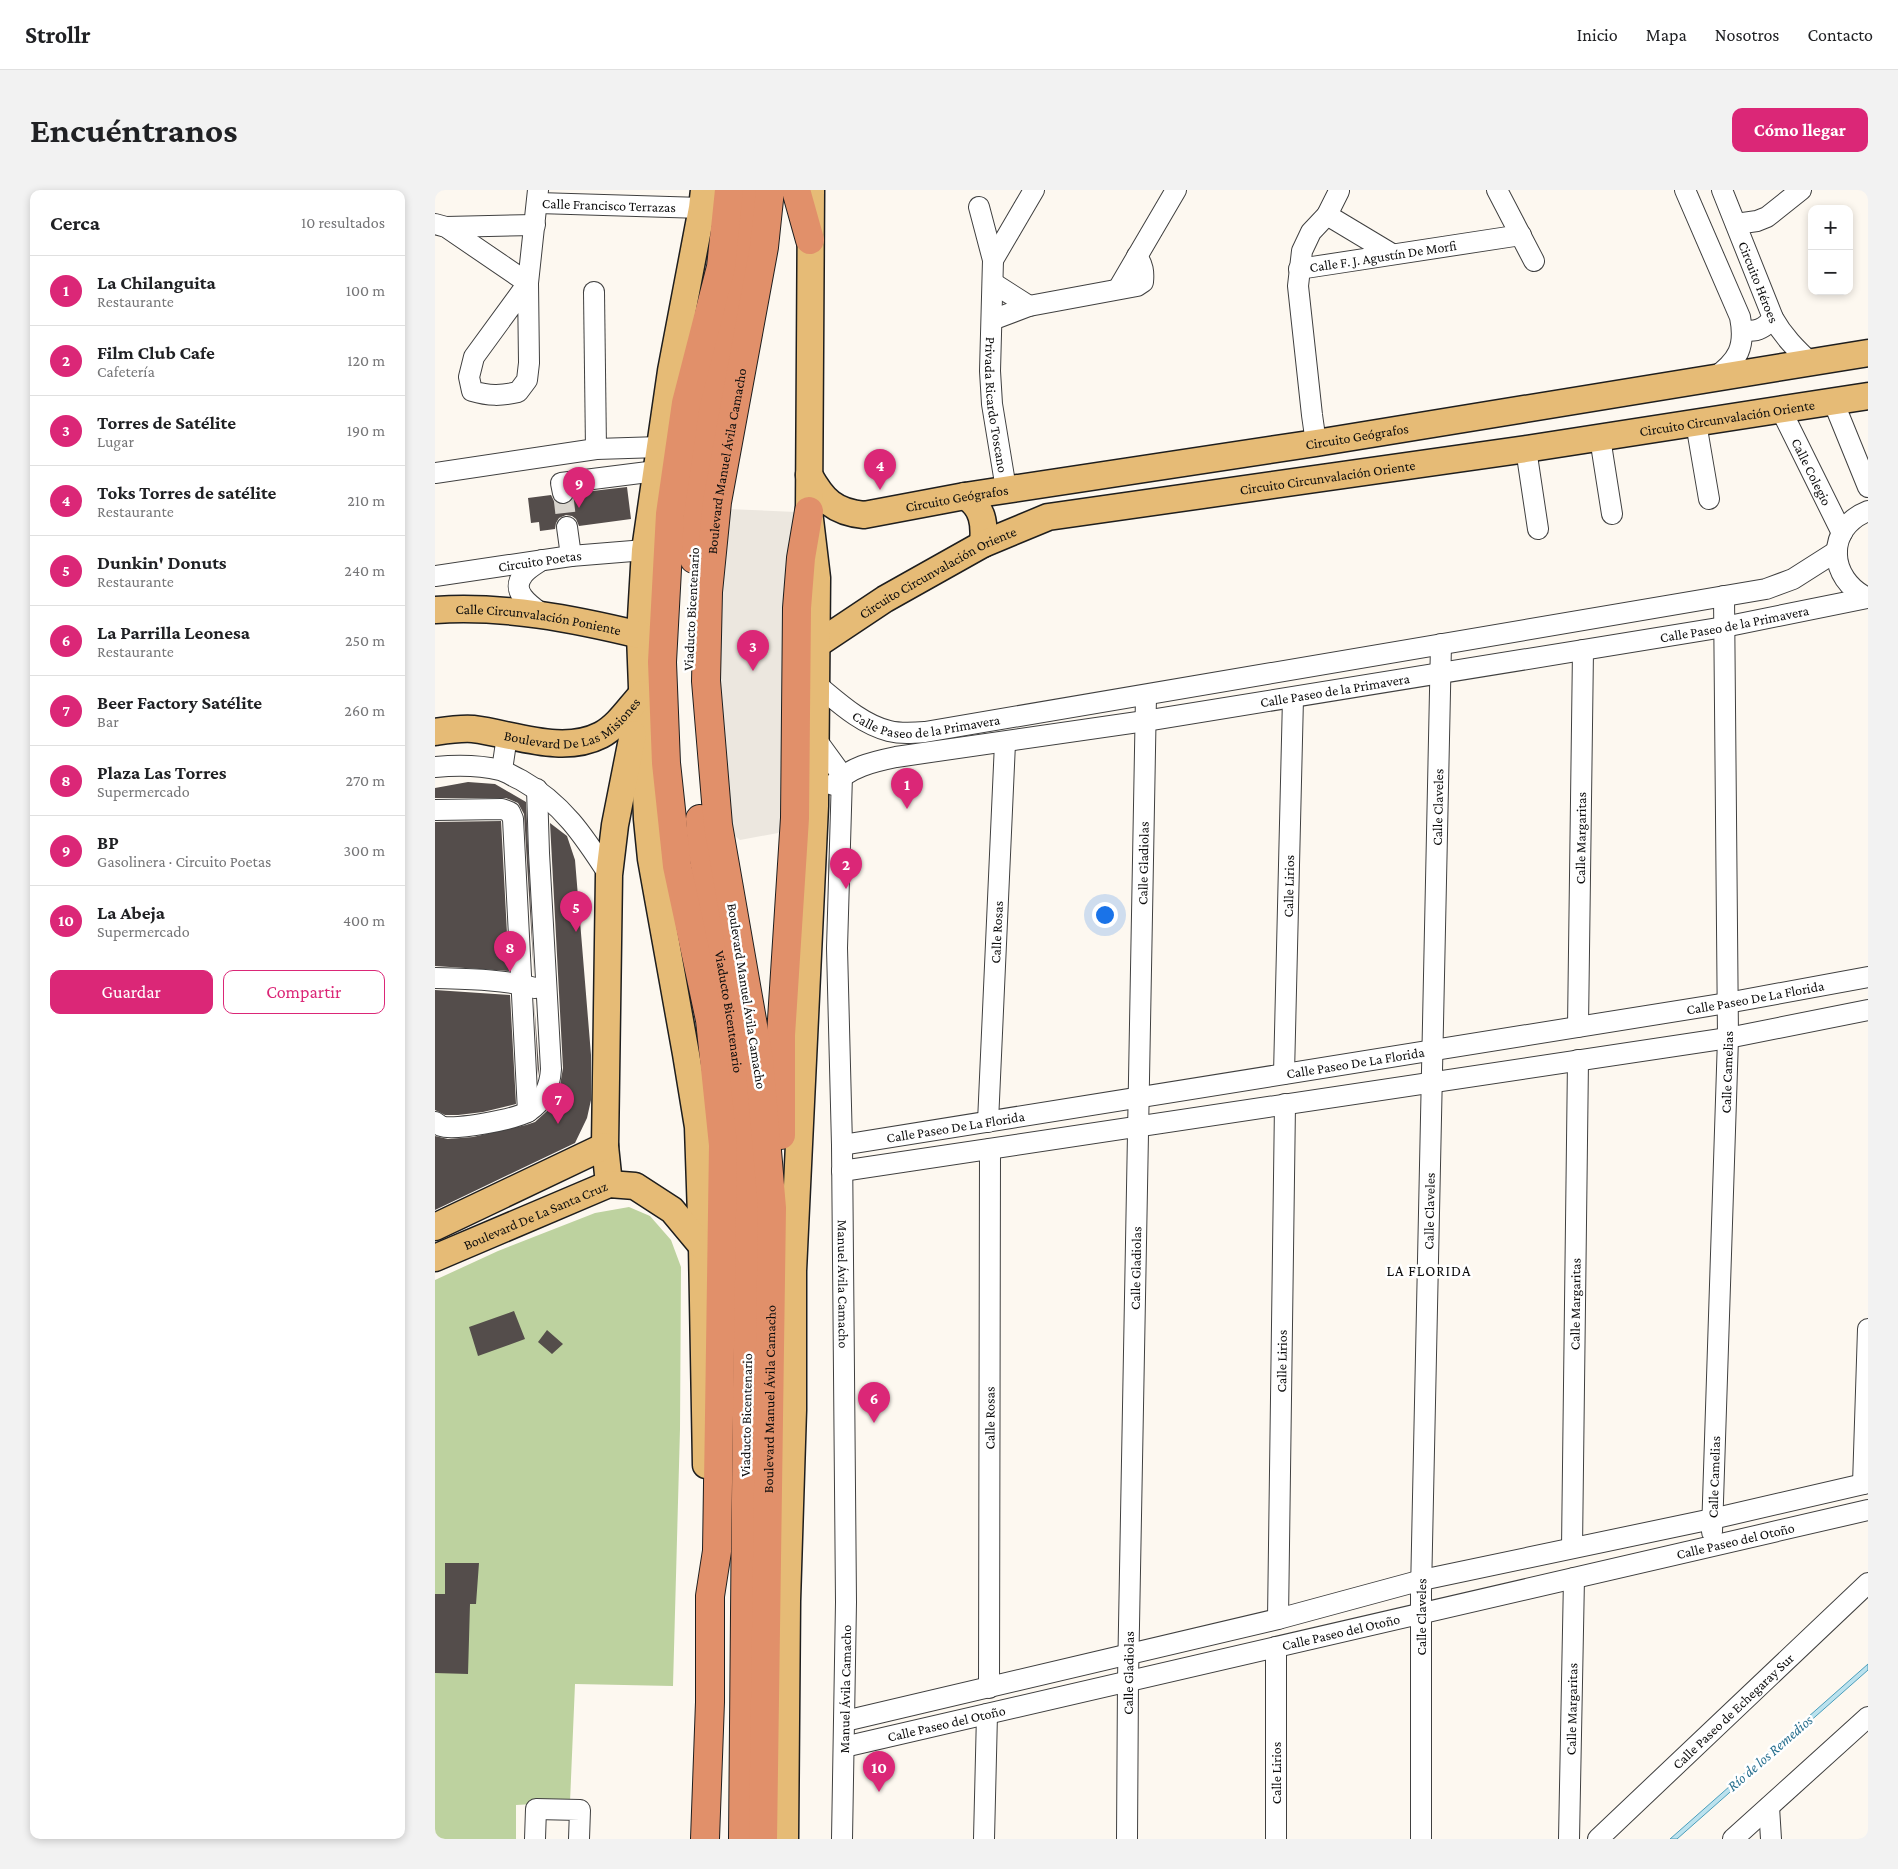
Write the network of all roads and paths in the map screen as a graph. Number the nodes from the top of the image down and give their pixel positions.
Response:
1 (729, 190) edge
2 (751, 190) edge
3 (770, 190) edge
4 (796, 190) edge
5 (811, 190) edge
6 (1034, 190) edge
7 (1176, 190) edge
8 (1685, 190) edge
9 (1723, 190) edge
10 (1801, 190) edge
11 (1339, 191) dead end
12 (1498, 192) edge
13 (537, 196) edge
14 (703, 199) edge
15 (979, 208) dead end
16 (1327, 215) junction
17 (1736, 224) junction
18 (441, 225) edge
19 (535, 225) junction
20 (1521, 235) junction
21 (810, 240) junction
22 (1392, 254) junction
23 (1137, 256) junction
24 (993, 260) junction
25 (1534, 261) dead end
26 (1299, 269) junction
27 (528, 283) junction
28 (993, 283) junction
29 (1118, 289) junction
30 (594, 292) dead end
31 (1029, 306) junction
32 (1773, 318) junction
33 (992, 320) junction
34 (1743, 330) junction
35 (1868, 353) edge
36 (1811, 363) junction
37 (1714, 378) junction
38 (1868, 396) edge
39 (1833, 401) junction
40 (1781, 410) junction
41 (1696, 423) junction
42 (1600, 438) junction
43 (1317, 443) junction
44 (595, 449) junction
45 (1526, 449) junction
46 (658, 459) junction
47 (435, 473) edge
48 (809, 474) junction
49 (1040, 485) junction
50 (1868, 487) edge
51 (1006, 490) junction
52 (563, 494) tunnel mouth
53 (965, 496) junction
54 (1709, 499) dead end
55 (809, 511) junction
56 (1868, 511) edge
57 (1612, 514) dead end
58 (1048, 517) junction
59 (567, 527) tunnel mouth
60 (1538, 529) dead end
61 (1839, 542) junction
62 (983, 544) junction
63 (645, 550) junction
64 (571, 556) junction
65 (542, 560) junction
66 (435, 576) edge
67 (1723, 596) junction
68 (1867, 598) edge
69 (435, 610) edge
70 (545, 616) junction
71 (1724, 627) junction
72 (640, 635) junction
73 (1441, 644) junction
74 (816, 645) junction
75 (1583, 650) junction
76 (1440, 674) junction
77 (816, 684) junction
78 (641, 694) junction
79 (1146, 696) junction
80 (1293, 698) junction
81 (1145, 722) junction
82 (435, 732) edge
83 (507, 736) junction
84 (815, 738) junction
85 (1005, 743) junction
86 (435, 767) edge
87 (502, 770) junction
88 (843, 776) junction
89 (537, 789) junction
90 (815, 806) junction
91 (435, 810) edge
92 (609, 875) junction
93 (1868, 977) edge
94 (435, 978) edge
95 (522, 985) junction
96 (546, 991) junction
97 (1727, 1003) junction
98 (1868, 1010) edge
99 (1579, 1027) junction
100 (1727, 1038) junction
101 (1433, 1050) junction
102 (1577, 1060) junction
103 (1284, 1074) junction
104 (1432, 1083) junction
105 (1138, 1098) junction
106 (1285, 1104) junction
107 (528, 1112) junction
108 (435, 1122) edge
109 (988, 1122) junction
110 (1138, 1127) junction
111 (842, 1145) junction
112 (605, 1146) junction
113 (990, 1149) junction
114 (842, 1171) junction
115 (609, 1184) junction
116 (772, 1208) junction
117 (435, 1228) edge
118 (702, 1246) junction
119 (435, 1258) edge
120 (1868, 1329) edge
121 (1865, 1484) edge
122 (1868, 1510) edge
123 (1712, 1519) junction
124 (1712, 1547) junction
125 (1572, 1548) junction
126 (1574, 1578) junction
127 (1422, 1580) junction
128 (1868, 1583) edge
129 (710, 1596) junction
130 (1421, 1614) junction
131 (1277, 1619) junction
132 (1276, 1647) junction
133 (1129, 1653) junction
134 (1128, 1680) junction
135 (989, 1688) junction
136 (987, 1714) junction
137 (1868, 1717) edge
138 (845, 1721) junction
139 (844, 1747) junction
140 (1769, 1806) junction
141 (750, 1833) edge
142 (699, 1835) edge
143 (535, 1839) edge
144 (579, 1839) edge
145 (785, 1839) edge
146 (842, 1839) edge
147 (984, 1839) edge
148 (1127, 1839) edge
149 (1276, 1839) edge
150 (1421, 1839) edge
151 (1569, 1839) edge
152 (1598, 1839) edge
153 (1733, 1839) edge
154 (1771, 1839) edge

1 - 129 highway
2 - 141 highway, Viaducto Bicentenario
3 - 116 highway, Boulevard Manuel Ávila Camacho
4 - 21 highway
5 - 21 main road, Boulevard Manuel Ávila Camacho
6 - 24 street
7 - 23 street
8 - 34 street
9 - 17 street, Circuito Héroes
10 - 17 street
11 - 16 street
12 - 20 street
13 - 14 street, Calle Francisco Terrazas
13 - 19 street, Calle Francisco Terrazas
14 - 46 main road
15 - 24 street, Privada Ricardo Toscano
16 - 22 street
16 - 26 street
17 - 32 street, Circuito Héroes
18 - 19 street, Calle Francisco Terrazas
18 - 27 street, Calle Francisco Terrazas
19 - 27 street, Calle Francisco Terrazas
20 - 22 street, Calle F. J. Agustín De Morfi
20 - 25 street
21 - 48 main road, Boulevard Manuel Ávila Camacho
22 - 26 street, Calle F. J. Agustín De Morfi
23 - 29 street
23 - 29 street, Privada Ricardo Toscano
24 - 28 street, Privada Ricardo Toscano
26 - 43 street, Calle F. J. Agustín De Morfi
27 - 27 street, Calle Francisco Terrazas
28 - 31 street
28 - 33 street, Privada Ricardo Toscano
29 - 31 street, Privada Ricardo Toscano
30 - 44 street
31 - 33 street, Privada Ricardo Toscano
32 - 34 street
32 - 36 street, Circuito Héroes
33 - 51 street, Privada Ricardo Toscano
34 - 37 street
35 - 36 main road
36 - 37 main road
37 - 43 main road, Circuito Geógrafos
38 - 39 main road, Circuito Circunvalación Oriente
39 - 40 main road, Circuito Circunvalación Oriente
39 - 50 street
40 - 41 main road, Circuito Circunvalación Oriente
40 - 61 street, Calle Colegio
41 - 42 main road, Circuito Circunvalación Oriente
41 - 54 street
42 - 45 main road, Circuito Circunvalación Oriente
42 - 57 street
43 - 49 main road, Circuito Geógrafos
44 - 46 street
44 - 47 street
45 - 58 main road, Circuito Circunvalación Oriente
45 - 60 street
46 - 52 street
46 - 63 main road
48 - 53 main road, Circuito Geógrafos
48 - 55 main road, Boulevard Manuel Ávila Camacho
49 - 51 main road, Circuito Geógrafos
49 - 58 main road
51 - 53 main road, Circuito Geógrafos
53 - 62 main road
55 - 74 main road, Boulevard Manuel Ávila Camacho
55 - 116 highway
56 - 61 street, Calle Paseo de la Primavera
58 - 62 main road, Circuito Circunvalación Oriente
59 - 64 street
61 - 67 street, Calle Paseo de la Primavera
61 - 68 street, Calle Colegio
62 - 74 main road, Circuito Circunvalación Oriente
63 - 64 street, Circuito Poetas
63 - 72 main road
64 - 65 street, Circuito Poetas
65 - 66 street, Circuito Poetas
65 - 70 street
67 - 71 street, Calle Camelias
67 - 73 street, Calle Paseo de la Primavera
68 - 71 street, Calle Paseo de la Primavera
69 - 70 main road, Calle Circunvalación Poniente
70 - 72 main road, Calle Circunvalación Poniente
71 - 75 street, Calle Paseo de la Primavera
71 - 97 street, Calle Camelias
72 - 78 main road
73 - 76 street, Calle Claveles
73 - 79 street, Calle Paseo de la Primavera
74 - 77 main road, Boulevard Manuel Ávila Camacho
75 - 76 street, Calle Paseo de la Primavera
75 - 99 street, Calle Margaritas
76 - 80 street, Calle Paseo de la Primavera
76 - 101 street, Calle Claveles
77 - 79 street, Calle Paseo de la Primavera
77 - 84 main road, Boulevard Manuel Ávila Camacho
78 - 83 main road, Boulevard De Las Misiones
78 - 92 main road, Boulevard De Las Misiones
78 - 118 main road
79 - 81 street, Calle Gladiolas
80 - 81 street, Calle Paseo de la Primavera
80 - 103 street, Calle Lirios
81 - 85 street, Calle Paseo de la Primavera
81 - 105 street, Calle Gladiolas
82 - 83 main road, Boulevard De Las Misiones
83 - 87 street
84 - 88 street
84 - 90 main road, Boulevard Manuel Ávila Camacho
85 - 88 street, Calle Paseo de la Primavera
85 - 109 street, Calle Rosas
86 - 87 street
87 - 89 street
88 - 90 street, Calle Paseo de la Primavera
88 - 111 street, Manuel Ávila Camacho
89 - 92 street
89 - 96 street
90 - 145 main road, Boulevard Manuel Ávila Camacho
91 - 95 street
92 - 112 main road, Boulevard De Las Misiones
93 - 97 street, Calle Paseo De La Florida
94 - 95 street
95 - 96 street
95 - 107 street
96 - 107 street
97 - 99 street, Calle Paseo De La Florida
97 - 100 street, Calle Camelias
98 - 100 street, Calle Paseo De La Florida
99 - 101 street, Calle Paseo De La Florida
100 - 102 street, Calle Paseo De La Florida
100 - 123 street, Calle Camelias
101 - 103 street, Calle Paseo De La Florida
101 - 104 street, Calle Claveles
102 - 104 street, Calle Paseo De La Florida
102 - 125 street, Calle Margaritas
103 - 105 street, Calle Paseo De La Florida
104 - 106 street, Calle Paseo De La Florida
104 - 127 street, Calle Claveles
105 - 109 street, Calle Paseo De La Florida
105 - 110 street, Calle Gladiolas
106 - 110 street, Calle Paseo De La Florida
106 - 131 street, Calle Lirios
107 - 108 street
109 - 111 street, Calle Paseo De La Florida
110 - 113 street, Calle Paseo De La Florida
110 - 133 street, Calle Gladiolas
111 - 114 street, Manuel Ávila Camacho
112 - 115 main road, Boulevard De Las Misiones
112 - 117 main road, Boulevard De La Santa Cruz
113 - 114 street, Calle Paseo De La Florida
113 - 135 street, Calle Rosas
114 - 138 street, Manuel Ávila Camacho
115 - 118 main road, Boulevard De La Santa Cruz
115 - 119 main road, Boulevard De La Santa Cruz
116 - 141 highway, Boulevard Manuel Ávila Camacho
118 - 129 main road
120 - 121 street
121 - 123 street, Calle Paseo del Otoño
122 - 124 street, Calle Paseo del Otoño
123 - 124 street, Calle Camelias
123 - 125 street, Calle Paseo del Otoño
124 - 126 street, Calle Paseo del Otoño
125 - 127 street, Calle Paseo del Otoño
126 - 130 street, Calle Paseo del Otoño
126 - 151 street, Calle Margaritas
127 - 130 street, Calle Claveles
127 - 131 street, Calle Paseo del Otoño
128 - 152 street, Calle Paseo de Echegaray Sur
129 - 142 highway
130 - 132 street, Calle Paseo del Otoño
130 - 150 street, Calle Claveles
131 - 133 street, Calle Paseo del Otoño
132 - 134 street, Calle Paseo del Otoño
132 - 149 street, Calle Lirios
133 - 134 street, Calle Gladiolas
133 - 135 street, Calle Paseo del Otoño
134 - 136 street, Calle Paseo del Otoño
134 - 148 street, Calle Gladiolas
135 - 138 street, Calle Paseo del Otoño
136 - 139 street, Calle Paseo del Otoño
136 - 147 street
137 - 140 street
138 - 139 street, Manuel Ávila Camacho
139 - 146 street, Manuel Ávila Camacho
140 - 153 street
140 - 154 street
143 - 144 street

